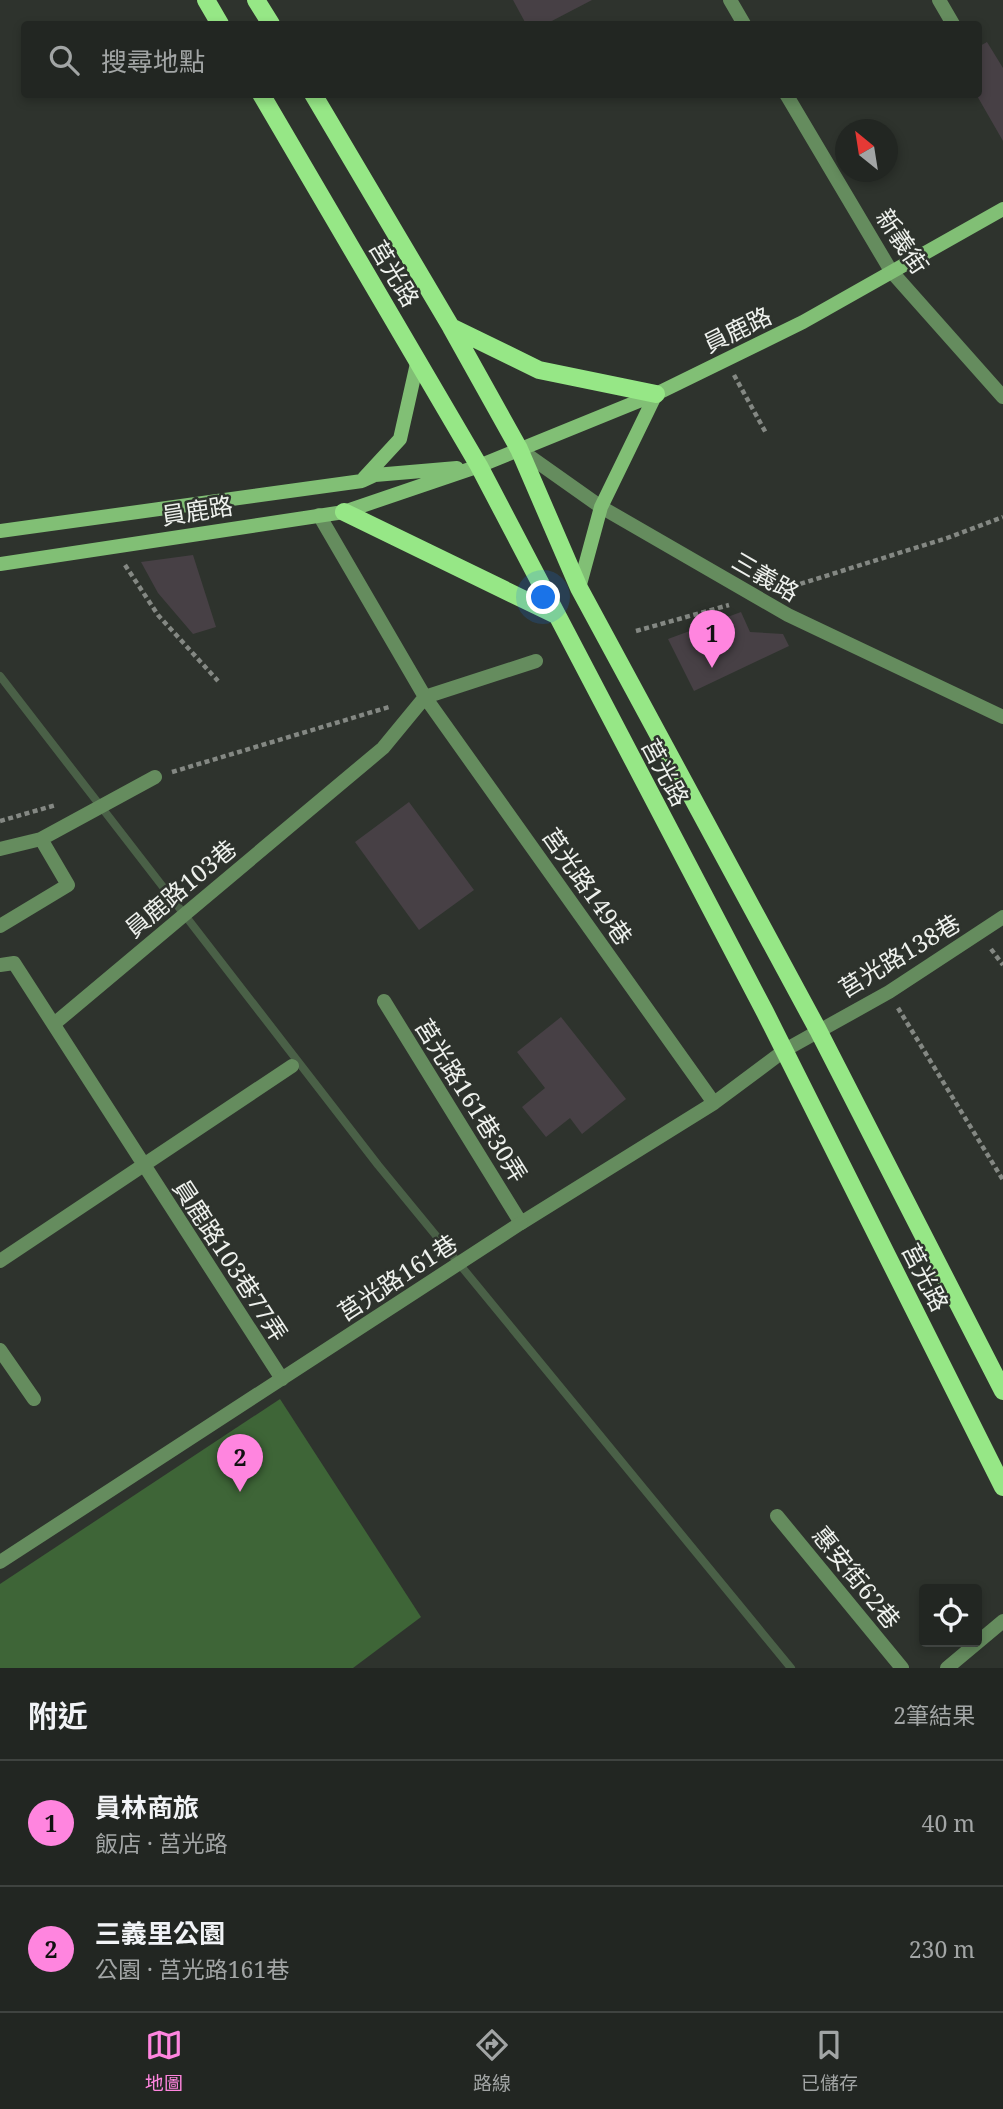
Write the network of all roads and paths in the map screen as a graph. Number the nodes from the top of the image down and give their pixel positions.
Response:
1 (206, 0) edge
2 (256, 0) edge
3 (730, 0) edge
4 (939, 0) edge
5 (218, 21) edge
6 (269, 21) edge
7 (742, 21) edge
8 (951, 21) edge
9 (263, 98) edge
10 (315, 98) edge
11 (788, 98) edge
12 (1003, 209) edge
13 (891, 271) junction
14 (451, 327) junction
15 (418, 359) junction
16 (726, 360) junction
17 (656, 394) junction
18 (1003, 397) edge
19 (766, 433) dead end
20 (519, 449) junction
21 (479, 466) junction
22 (362, 481) junction
23 (601, 507) junction
24 (344, 512) junction
25 (319, 515) junction
26 (1003, 517) edge
27 (0, 531) edge
28 (113, 546) junction
29 (0, 564) edge
30 (579, 588) junction
31 (757, 597) junction
32 (554, 614) junction
33 (636, 631) dead end
34 (536, 661) dead end
35 (218, 681) dead end
36 (425, 697) junction
37 (1003, 717) edge
38 (155, 777) joint
39 (66, 803) dead end
40 (0, 821) edge
41 (41, 839) junction
42 (0, 849) edge
43 (1003, 917) edge
44 (0, 926) edge
45 (0, 965) edge
46 (889, 992) junction
47 (384, 1001) dead end
48 (54, 1024) junction
49 (818, 1030) junction
50 (785, 1050) junction
51 (292, 1066) dead end
52 (714, 1103) junction
53 (142, 1166) junction
54 (1003, 1180) edge
55 (521, 1223) junction
56 (0, 1261) edge
57 (0, 1350) edge
58 (282, 1379) junction
59 (1003, 1391) edge
60 (34, 1399) dead end
61 (1003, 1487) edge
62 (777, 1516) dead end
63 (0, 1562) edge
64 (1003, 1621) edge
65 (902, 1668) edge
66 (947, 1668) edge

1 - 5 main road
2 - 6 main road
3 - 7 street
4 - 8 street
9 - 15 main road, 莒光路
10 - 14 main road, 莒光路
11 - 13 street, 新義街
12 - 13 street, 員鹿路
13 - 16 street, 員鹿路
13 - 18 street, 新義街
14 - 17 main road
14 - 20 main road, 莒光路
15 - 21 main road, 莒光路
15 - 22 street
16 - 17 street, 員鹿路
16 - 19 path
17 - 20 street, 員鹿路
17 - 23 street
20 - 21 street, 員鹿路
20 - 23 street, 三義路
20 - 30 main road, 莒光路
21 - 22 street, 員鹿路
21 - 24 street, 員鹿路
21 - 32 main road, 莒光路
22 - 27 street, 員鹿路
23 - 30 street
23 - 31 street, 三義路
24 - 25 street, 員鹿路
24 - 32 main road
25 - 28 street, 員鹿路
25 - 36 street
26 - 31 path
28 - 29 street, 員鹿路
28 - 35 path
30 - 49 main road, 莒光路
31 - 33 path
31 - 37 street, 三義路
32 - 50 main road, 莒光路
34 - 36 street
36 - 38 path
36 - 48 street, 員鹿路103巷
36 - 52 street, 莒光路149巷
38 - 41 street
39 - 40 path
41 - 42 street
41 - 44 street
43 - 46 street, 莒光路138巷
45 - 48 street
46 - 49 street, 莒光路138巷
46 - 54 path
47 - 55 street, 莒光路161巷30弄
48 - 53 street
49 - 50 street, 莒光路161巷
49 - 59 main road, 莒光路
50 - 52 street, 莒光路161巷
50 - 61 main road, 莒光路
51 - 53 street
52 - 55 street, 莒光路161巷
53 - 56 street
53 - 58 street, 員鹿路103巷77弄
55 - 58 street, 莒光路161巷
57 - 60 street
58 - 63 street, 莒光路161巷
62 - 65 street, 惠安街62巷
64 - 66 street

